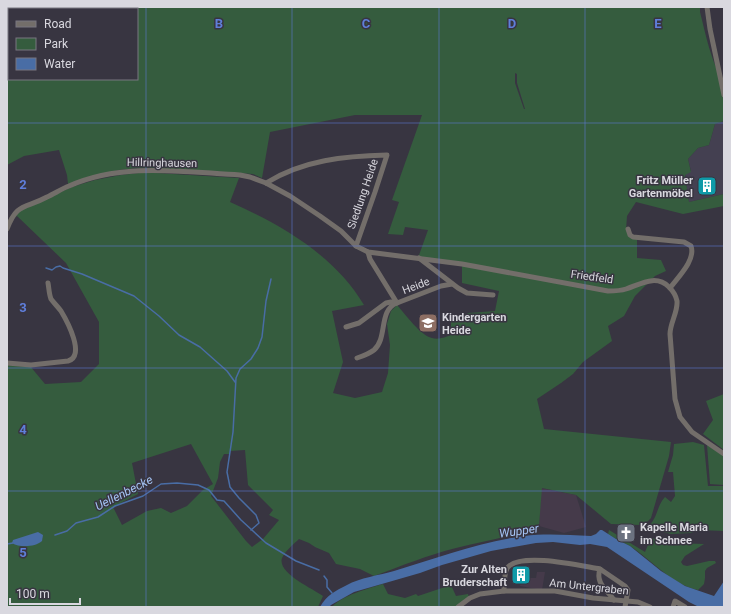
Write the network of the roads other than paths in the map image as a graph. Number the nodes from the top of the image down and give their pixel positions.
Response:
1 (707, 9) edge
2 (724, 95) edge
3 (240, 175) joint
4 (266, 183) junction
5 (10, 216) edge
6 (7, 229) edge
7 (628, 229) dead end
8 (356, 246) junction
9 (368, 252) junction
10 (418, 258) junction
11 (462, 264) joint
12 (48, 284) dead end
13 (452, 284) junction
14 (670, 288) junction
15 (493, 295) dead end
16 (397, 303) junction
17 (346, 326) dead end
18 (357, 358) dead end
19 (7, 363) edge
20 (724, 454) edge
21 (600, 569) junction
22 (504, 591) junction
23 (614, 600) junction
24 (627, 601) junction
25 (458, 607) edge
26 (626, 607) edge
27 (650, 607) edge
28 (673, 607) edge
29 (685, 607) edge

1 - 2 street
3 - 4 street, Siedlung Heide
3 - 5 street, Hillringhausen
4 - 8 street, Siedlung Heide
4 - 8 street, Siedlung Heide
5 - 6 street
7 - 14 street
8 - 9 street, Siedlung Heide
9 - 10 street, Siedlung Heide
9 - 16 street, Heide
10 - 11 street, Heide
10 - 13 street, Heide
11 - 14 street, Friedfeld
12 - 19 street
13 - 15 street, Heide
13 - 16 street, Heide
14 - 20 street
16 - 17 street
16 - 18 street
21 - 22 street
21 - 23 street
21 - 24 street
22 - 23 street, Am Untergraben
22 - 25 street, Am Untergraben
23 - 24 street, Am Untergraben
24 - 26 street
24 - 27 street, Am Untergraben
28 - 29 street

